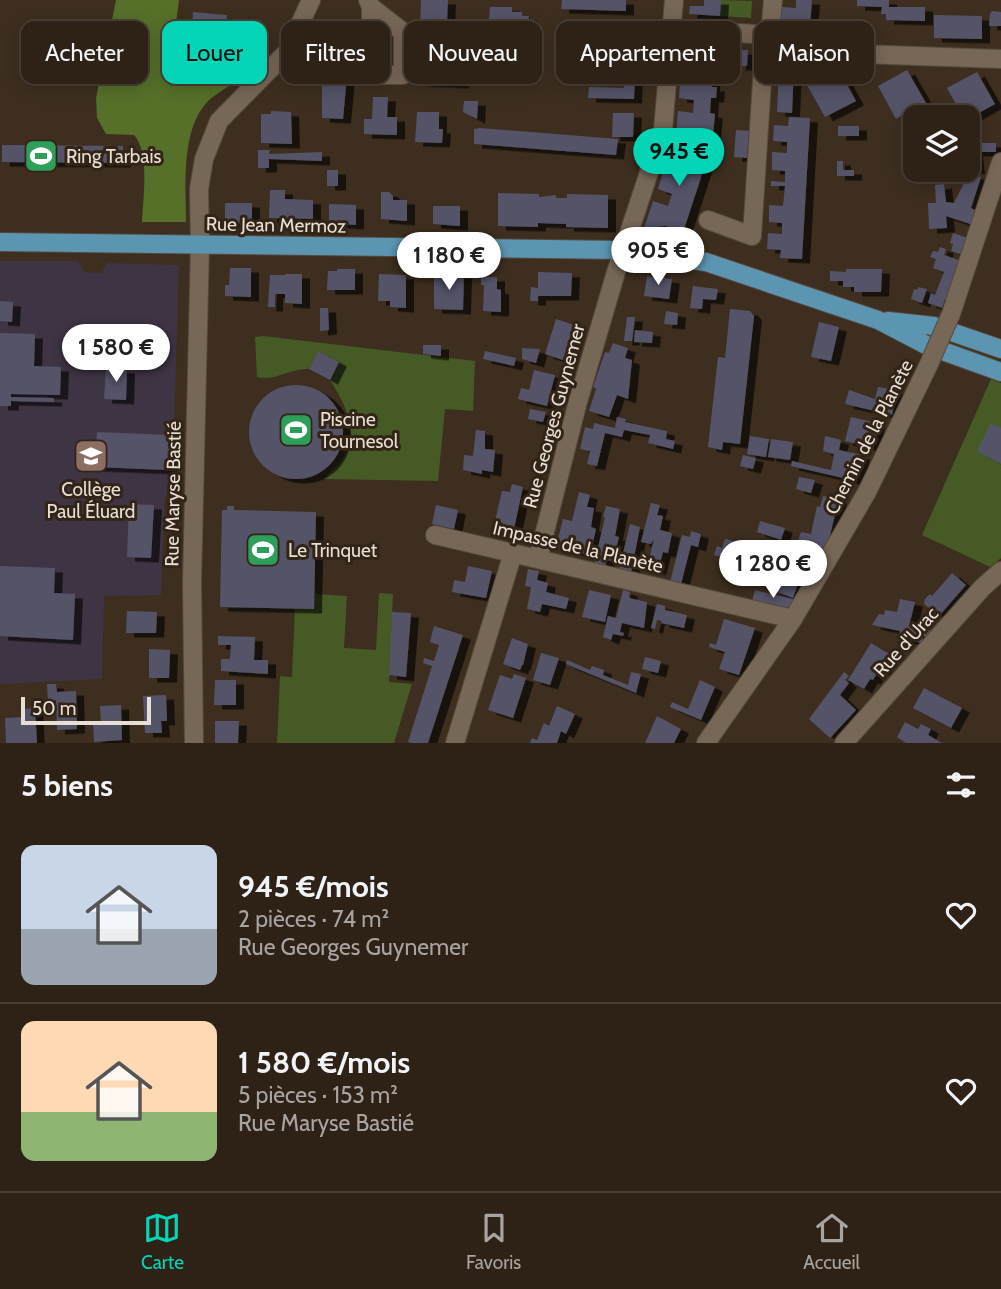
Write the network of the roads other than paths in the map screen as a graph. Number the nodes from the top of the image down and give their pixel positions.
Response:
1 (311, 0) edge
2 (674, 0) edge
3 (773, 0) edge
4 (673, 21) edge
5 (770, 21) edge
6 (874, 55) edge
7 (1001, 60) edge
8 (667, 84) edge
9 (764, 84) edge
10 (1001, 162) edge
11 (708, 220) dead end
12 (0, 242) edge
13 (200, 245) junction
14 (622, 250) junction
15 (878, 320) junction
16 (1001, 349) edge
17 (1001, 372) edge
18 (435, 535) dead end
19 (513, 553) junction
20 (538, 559) junction
21 (1001, 571) edge
22 (793, 619) junction
23 (194, 743) edge
24 (455, 743) edge
25 (706, 743) edge
26 (844, 743) edge

1 - 13 street, Rue Maryse Bastié
2 - 4 street, Rue Georges Guynemer
3 - 5 street
6 - 7 street
8 - 14 street, Rue Georges Guynemer
9 - 11 street
10 - 22 street, Chemin de la Planète, bridge
12 - 13 main road, Rue Jean Mermoz
13 - 14 main road, Rue Jean Mermoz
13 - 23 street, Rue Maryse Bastié
14 - 15 main road, Rue Jean Mermoz
14 - 20 street, Rue Georges Guynemer
15 - 16 main road
15 - 17 main road
18 - 19 street, Impasse de la Planète
19 - 20 street, Impasse de la Planète
19 - 24 street
20 - 22 street, Impasse de la Planète
21 - 26 street, Rue d'Urac
22 - 25 street, Chemin de la Planète

